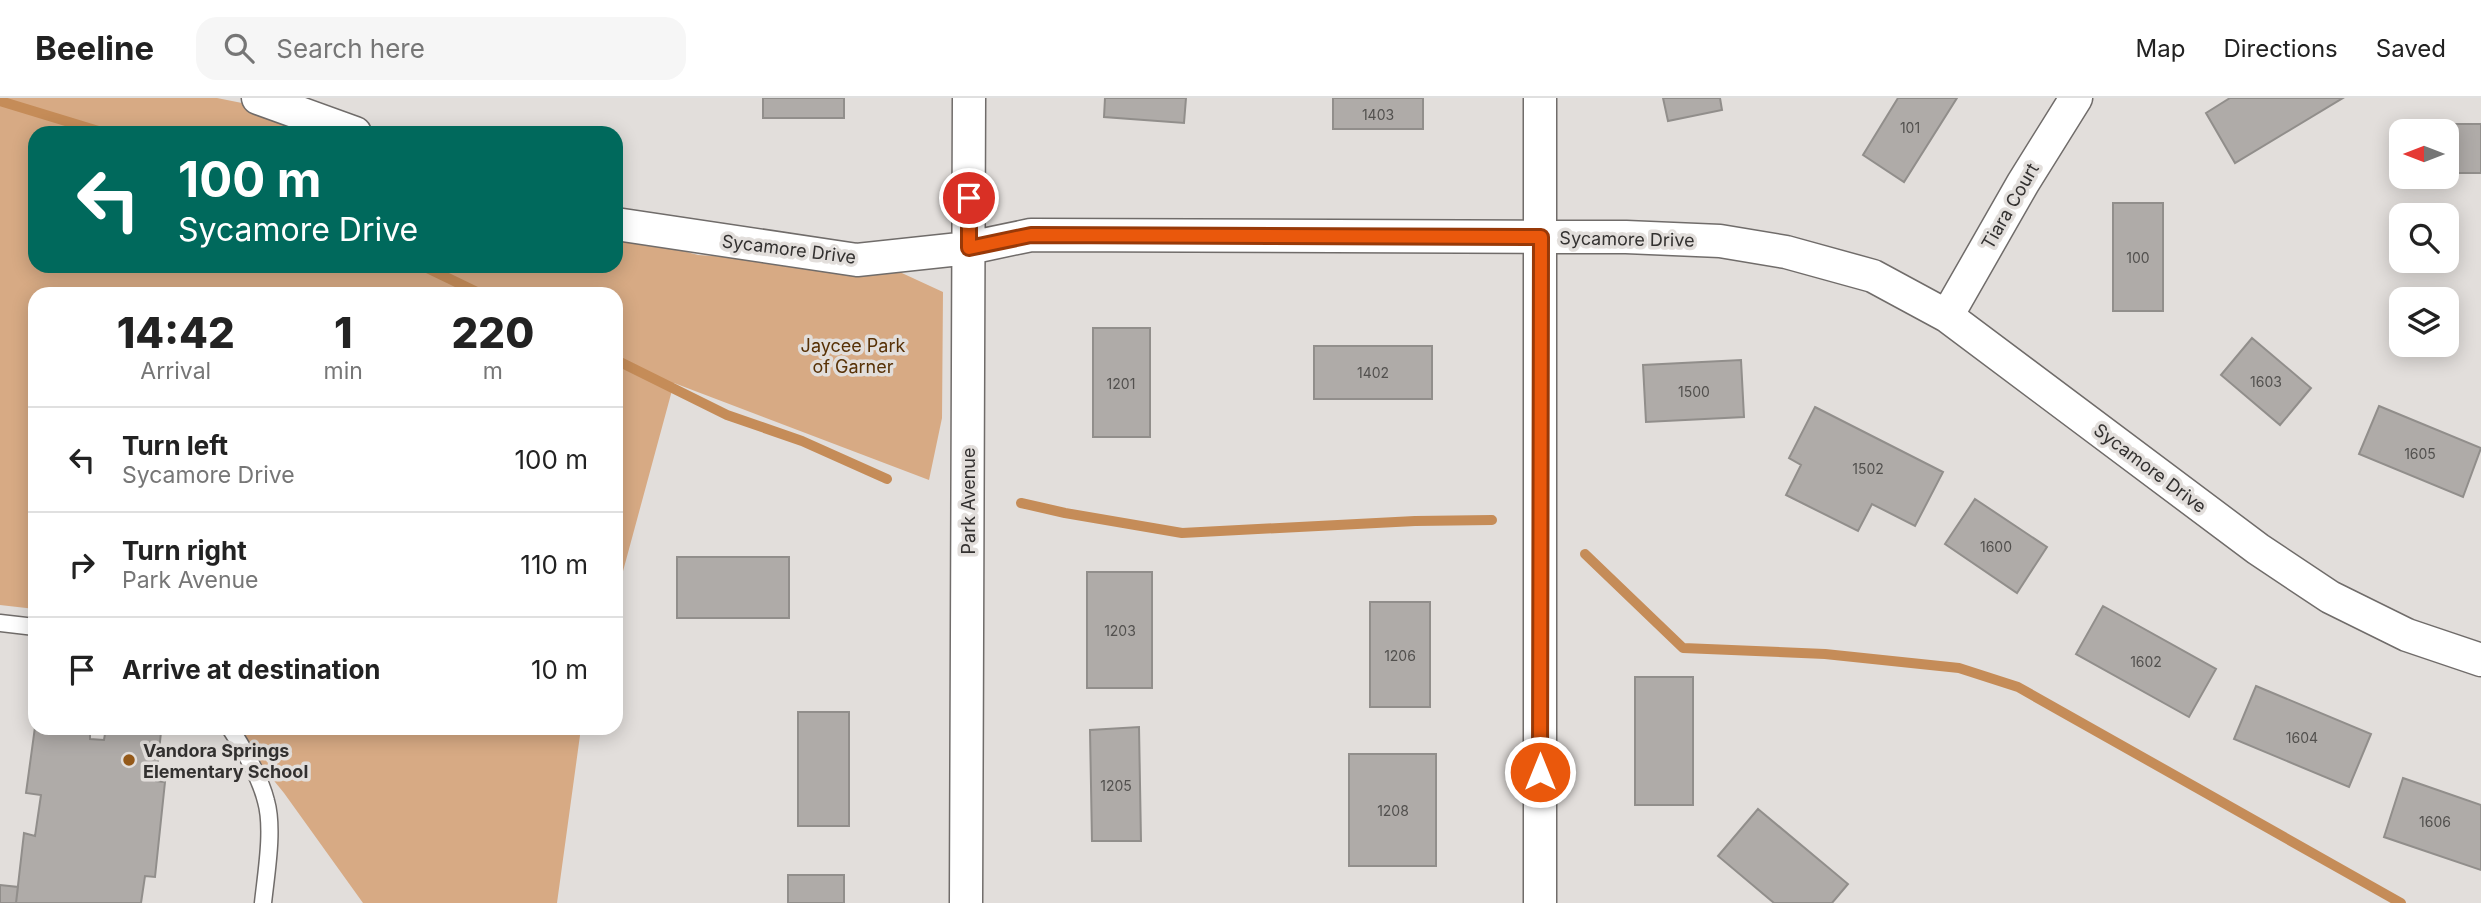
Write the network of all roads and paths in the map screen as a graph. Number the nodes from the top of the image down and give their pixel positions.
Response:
1 (258, 98) edge
2 (969, 98) edge
3 (1540, 98) edge
4 (2076, 98) edge
5 (336, 126) edge
6 (623, 225) edge
7 (1541, 237) junction
8 (969, 248) junction
9 (1947, 316) junction
10 (0, 623) edge
11 (28, 626) edge
12 (2481, 660) edge
13 (235, 735) edge
14 (262, 903) edge
15 (966, 903) edge
16 (1540, 903) edge

1 - 5 street
2 - 8 street, Park Avenue
3 - 7 street
4 - 9 street, Tiara Court
6 - 8 street, Sycamore Drive
7 - 8 street, Sycamore Drive
7 - 9 street, Sycamore Drive
7 - 16 street
8 - 15 street, Park Avenue
9 - 12 street, Sycamore Drive
10 - 11 lane
13 - 14 lane

